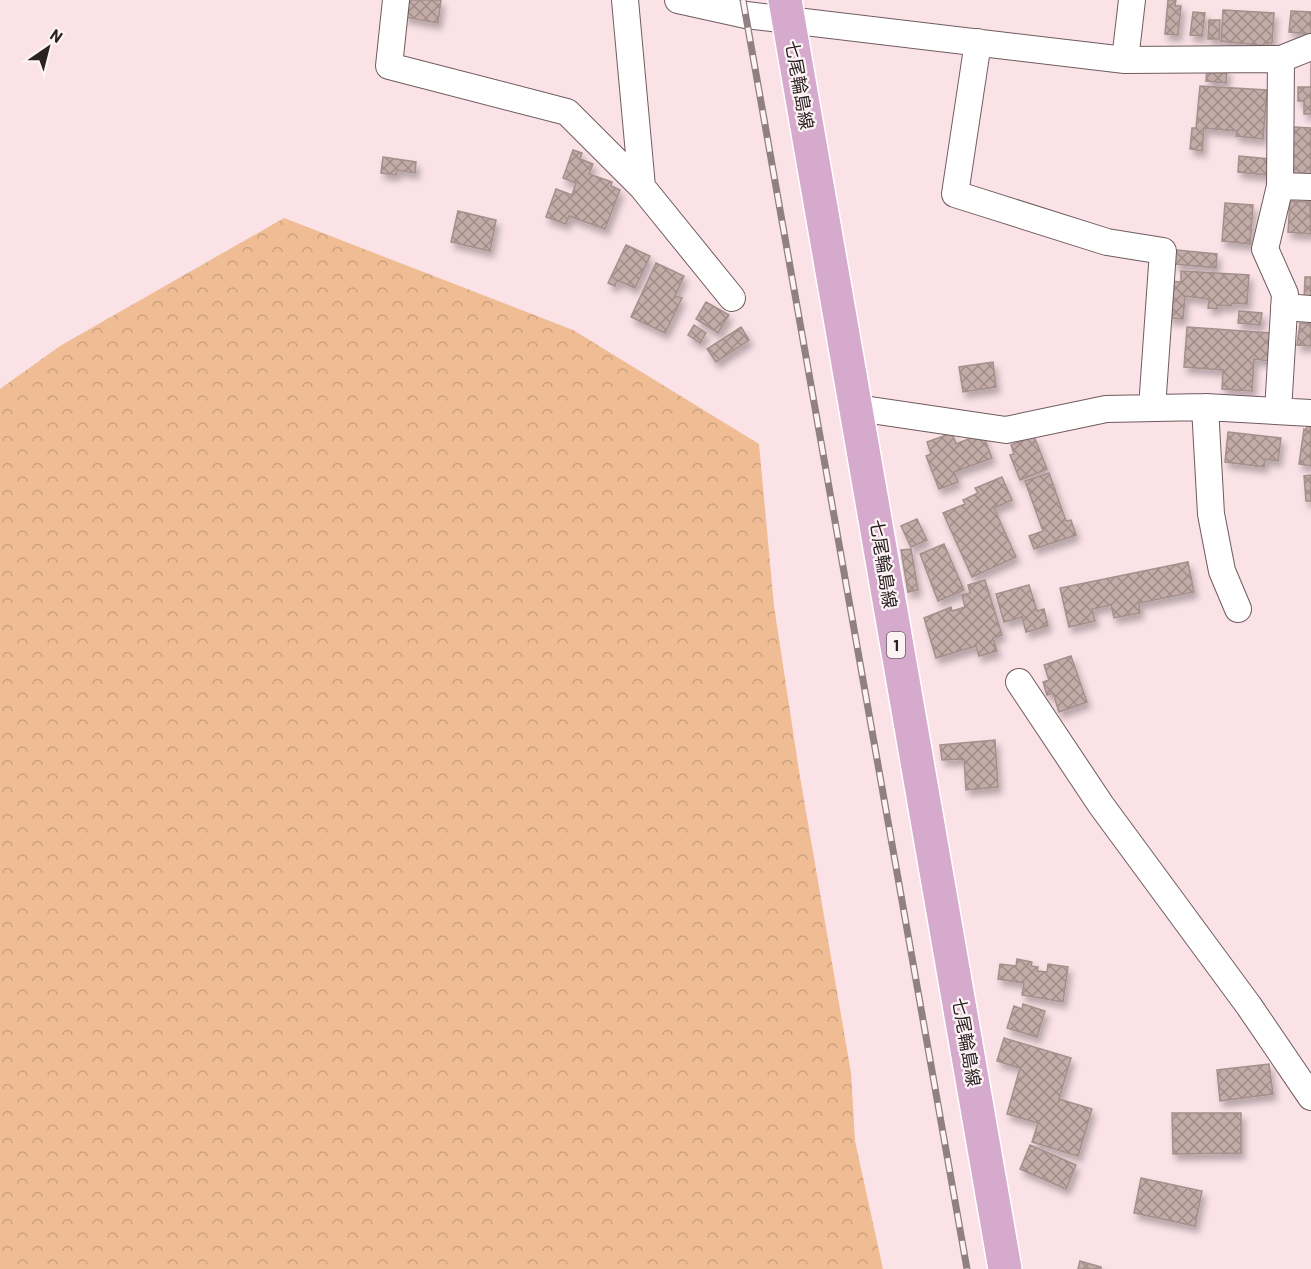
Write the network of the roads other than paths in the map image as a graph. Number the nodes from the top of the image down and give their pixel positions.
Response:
1 (396, 0) edge
2 (625, 0) edge
3 (678, 0) edge
4 (1132, 0) edge
5 (787, 10) edge
6 (978, 42) junction
7 (1311, 47) edge
8 (1281, 58) junction
9 (1125, 60) junction
10 (1280, 186) junction
11 (642, 187) junction
12 (1311, 187) edge
13 (732, 298) dead end
14 (1284, 308) junction
15 (1311, 309) edge
16 (1205, 407) junction
17 (857, 408) junction
18 (1152, 408) junction
19 (1278, 411) junction
20 (1311, 413) edge
21 (1238, 609) dead end
22 (1019, 682) dead end
23 (1311, 1097) edge
24 (1005, 1269) edge

1 - 11 street
2 - 11 street
3 - 5 street
4 - 9 street
5 - 6 street
5 - 17 main road, 七尾輪島線 / 1
6 - 9 street
6 - 18 street
7 - 8 street
8 - 9 street
8 - 10 street
10 - 12 street
10 - 14 street
11 - 13 street
14 - 15 street
14 - 19 street
16 - 18 street
16 - 19 street
16 - 21 street
17 - 18 street
17 - 24 main road, 七尾輪島線 / 1
19 - 20 street
22 - 23 street

